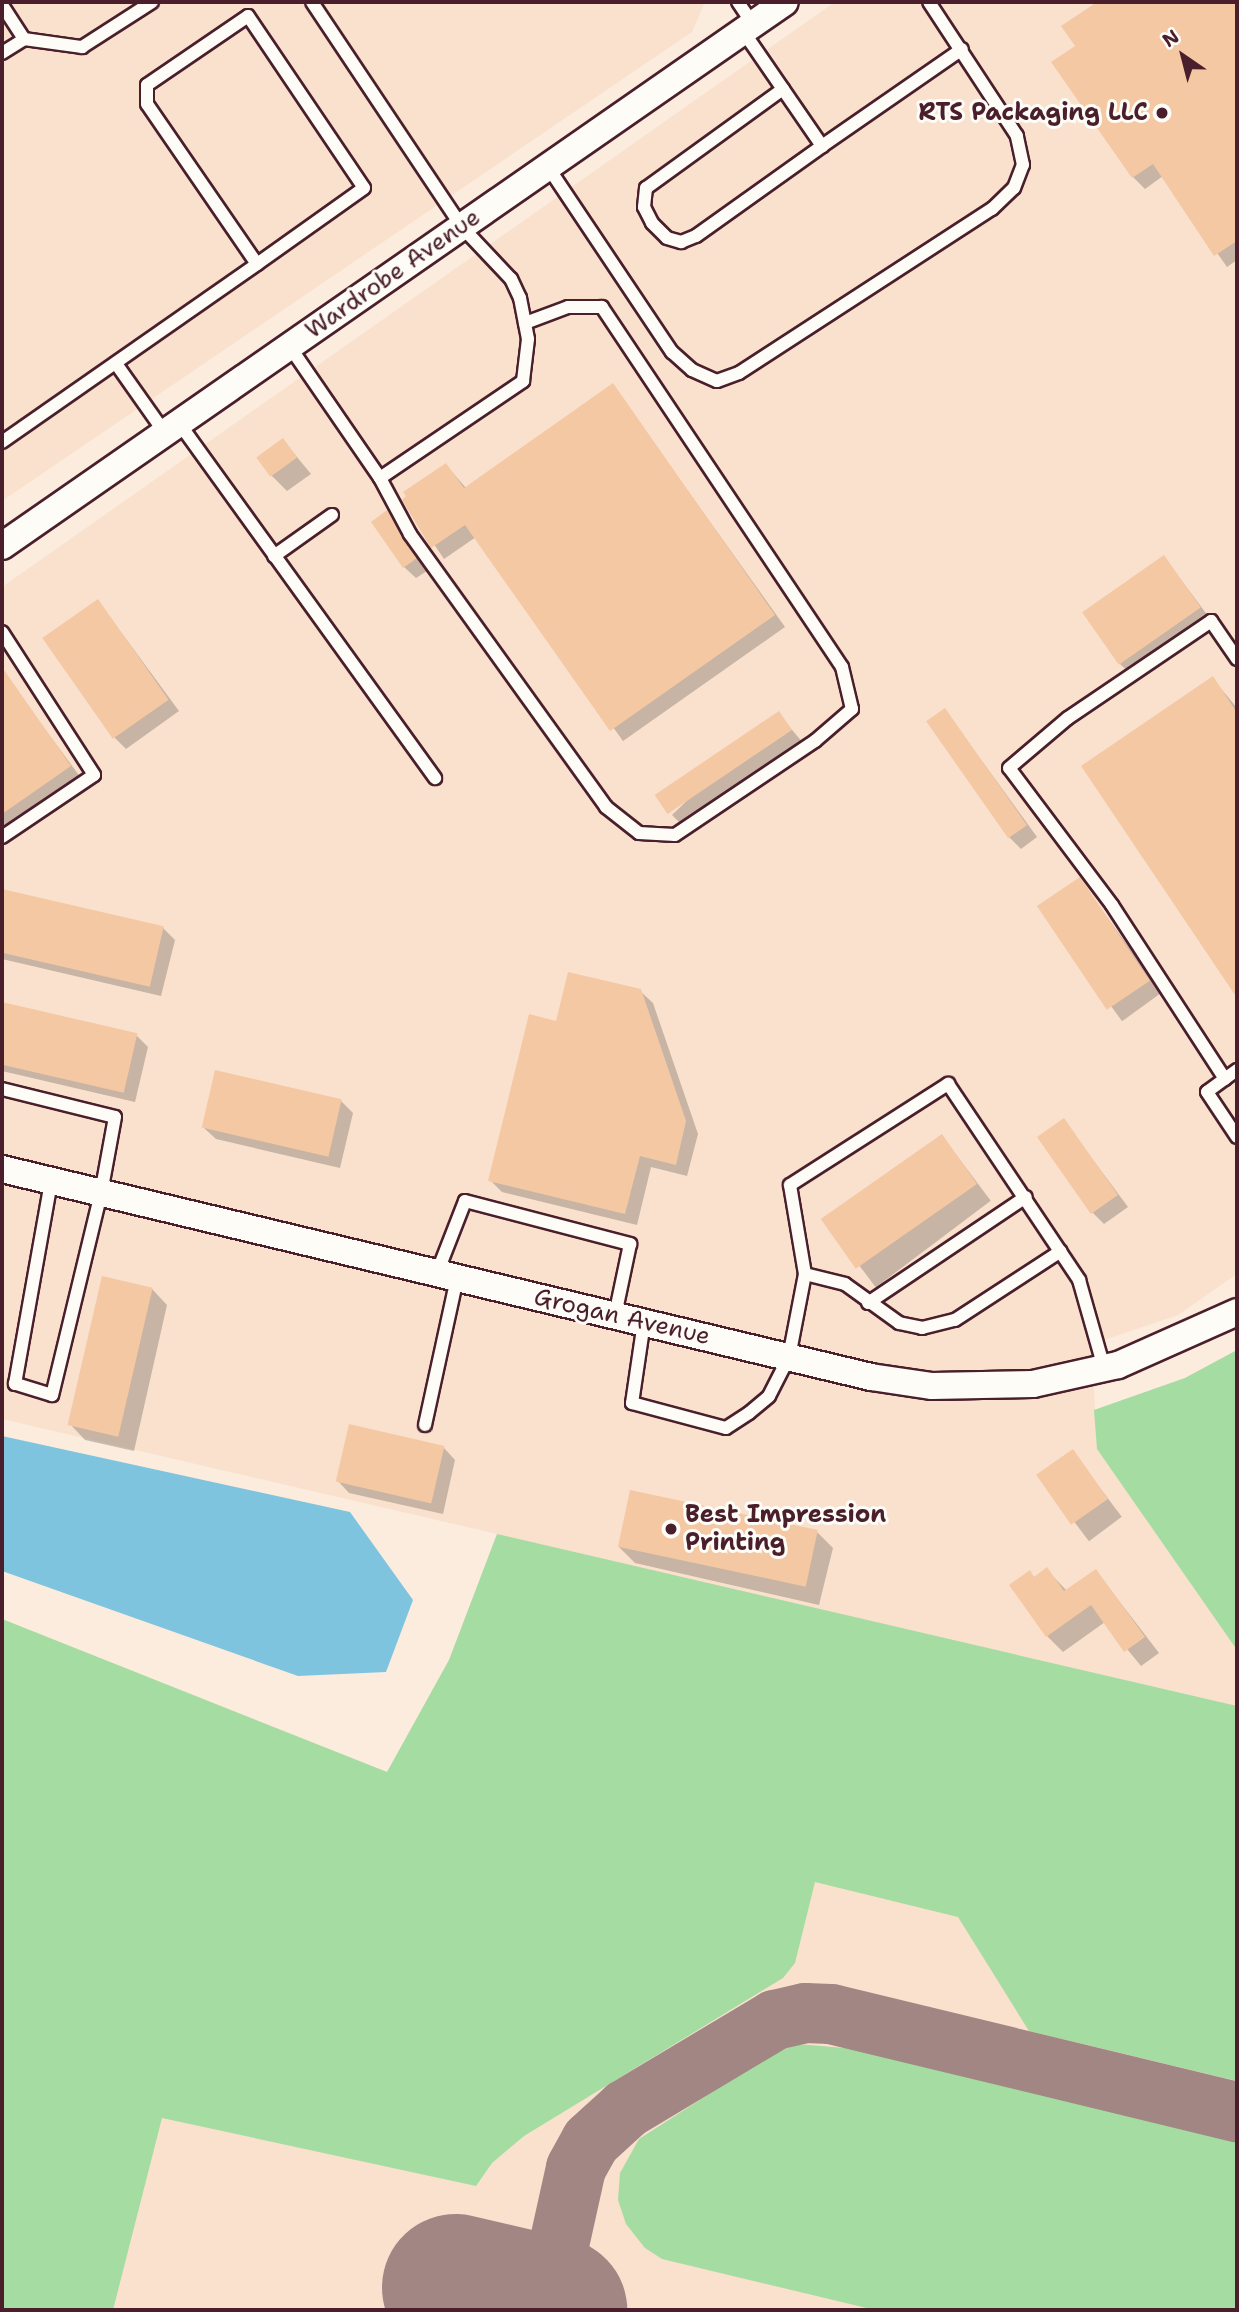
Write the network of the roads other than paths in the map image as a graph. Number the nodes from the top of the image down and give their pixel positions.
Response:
1 (152, 2) edge
2 (312, 2) edge
3 (738, 2) edge
4 (785, 2) edge
5 (929, 2) edge
6 (2, 5) edge
7 (748, 27) junction
8 (24, 38) junction
9 (962, 49) junction
10 (2, 54) edge
11 (783, 89) junction
12 (822, 146) junction
13 (548, 167) junction
14 (462, 227) junction
15 (257, 264) junction
16 (525, 323) junction
17 (290, 346) junction
18 (117, 365) junction
19 (172, 428) junction
20 (2, 442) edge
21 (380, 478) junction
22 (332, 515) dead end
23 (2, 547) edge
24 (274, 556) junction
25 (2, 632) edge
26 (1237, 659) edge
27 (435, 778) dead end
28 (2, 837) edge
29 (1237, 1070) edge
30 (1225, 1079) junction
31 (2, 1089) edge
32 (1237, 1137) edge
33 (2, 1170) edge
34 (51, 1181) junction
35 (101, 1193) junction
36 (1026, 1197) junction
37 (1061, 1251) junction
38 (805, 1274) junction
39 (447, 1275) junction
40 (868, 1303) junction
41 (1237, 1312) edge
42 (615, 1315) junction
43 (644, 1322) junction
44 (789, 1357) junction
45 (1104, 1368) junction
46 (425, 1425) dead end

1 - 8 lane
2 - 14 lane
3 - 7 lane
4 - 7 street, Wardrobe Avenue
5 - 9 lane
6 - 8 lane
7 - 11 lane
7 - 13 street, Wardrobe Avenue
8 - 10 lane
9 - 12 lane
9 - 13 lane
11 - 12 lane
11 - 12 lane
13 - 14 street, Wardrobe Avenue
14 - 16 lane
14 - 17 street, Wardrobe Avenue
15 - 15 lane
15 - 18 lane
16 - 21 lane
16 - 21 lane
17 - 19 street, Wardrobe Avenue
17 - 21 lane
18 - 19 lane
18 - 20 lane
19 - 23 street, Wardrobe Avenue
19 - 24 lane
22 - 24 lane
24 - 27 lane
25 - 28 lane
26 - 30 lane
29 - 30 lane
30 - 32 lane
31 - 35 lane
33 - 34 street, Grogan Avenue
34 - 35 street, Grogan Avenue
34 - 35 lane
35 - 39 street, Grogan Avenue
36 - 37 lane
36 - 38 lane
36 - 40 lane
37 - 40 lane
37 - 45 lane
38 - 40 lane
38 - 44 lane
39 - 42 street, Grogan Avenue
39 - 42 lane
39 - 46 lane
41 - 45 street, Grogan Avenue
42 - 43 street, Grogan Avenue
43 - 44 street, Grogan Avenue
43 - 44 lane
44 - 45 street, Grogan Avenue

